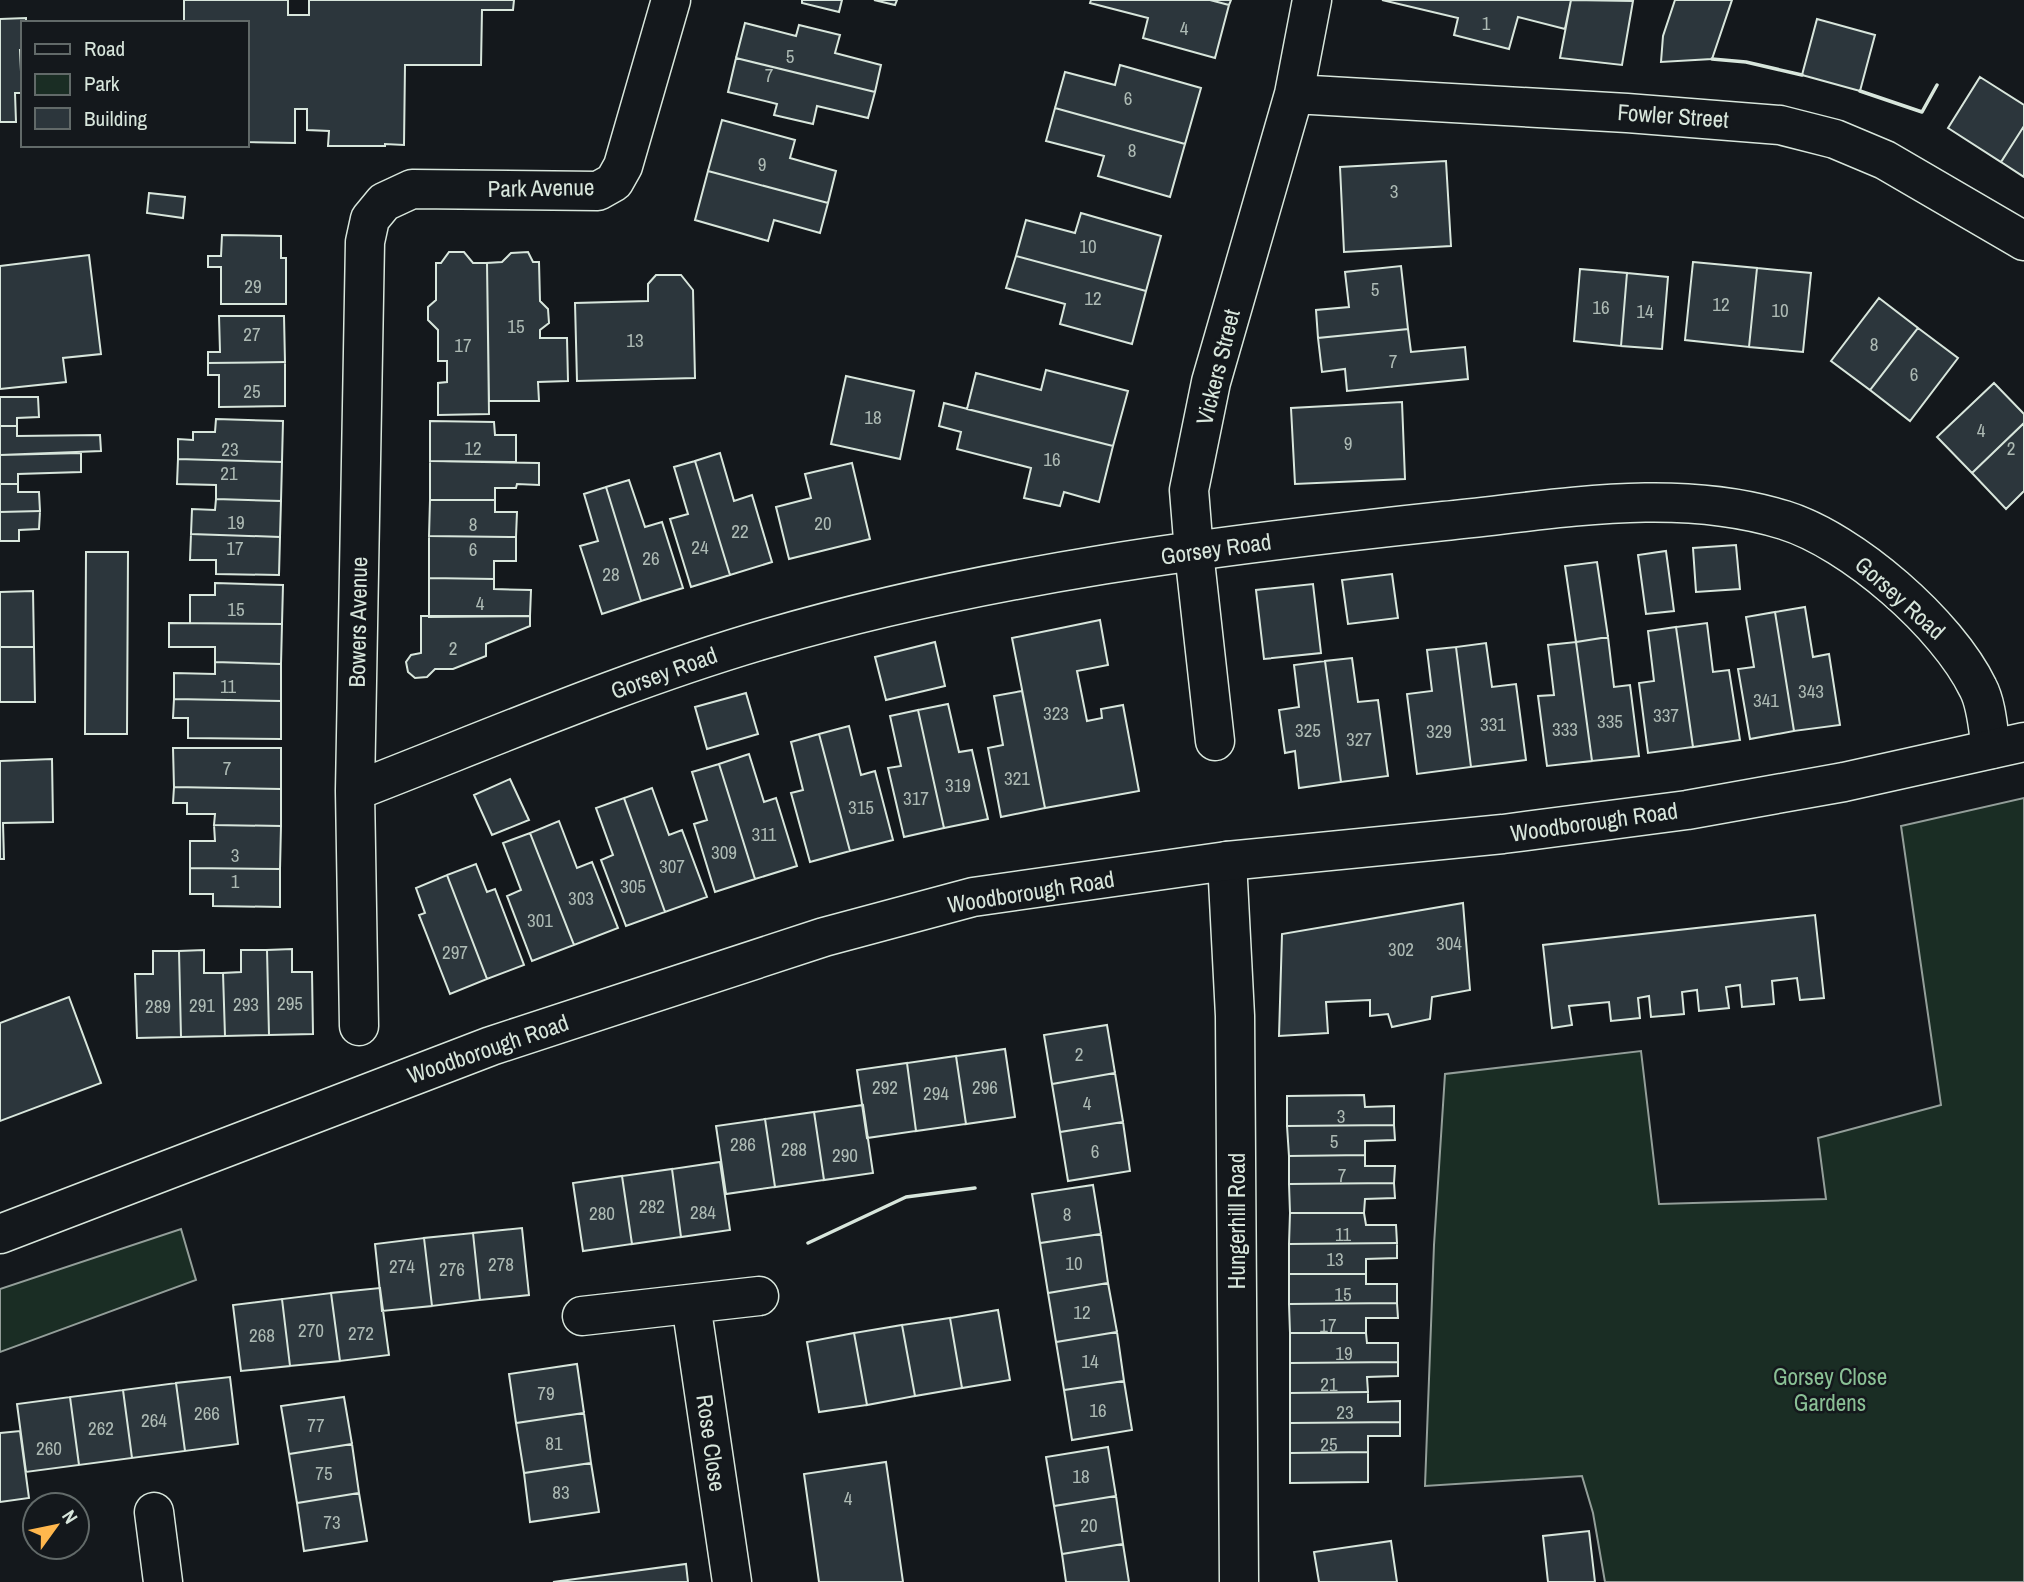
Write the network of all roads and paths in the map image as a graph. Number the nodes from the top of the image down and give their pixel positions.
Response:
1 (671, 0) edge
2 (1312, 0) edge
3 (1294, 94) junction
4 (370, 219) joint
5 (2024, 241) edge
6 (1194, 552) junction
7 (1215, 741) dead end
8 (2008, 746) edge
9 (355, 791) junction
10 (1227, 861) junction
11 (359, 1026) dead end
12 (0, 1234) edge
13 (759, 1297) dead end
14 (691, 1304) junction
15 (582, 1316) dead end
16 (154, 1512) dead end
17 (163, 1582) edge
18 (732, 1582) edge
19 (1239, 1582) edge

1 - 4 street, Park Avenue
2 - 3 street, Vickers Street
3 - 5 street, Fowler Street
3 - 6 street, Vickers Street
4 - 9 street, Bowers Avenue
6 - 7 street, Vickers Street
6 - 8 street, Gorsey Road
6 - 9 street, Gorsey Road
8 - 10 street, Woodborough Road
9 - 11 street, Bowers Avenue
10 - 12 street, Woodborough Road
10 - 19 street, Hungerhill Road
13 - 14 street
14 - 15 street
14 - 18 street, Rose Close
16 - 17 street

